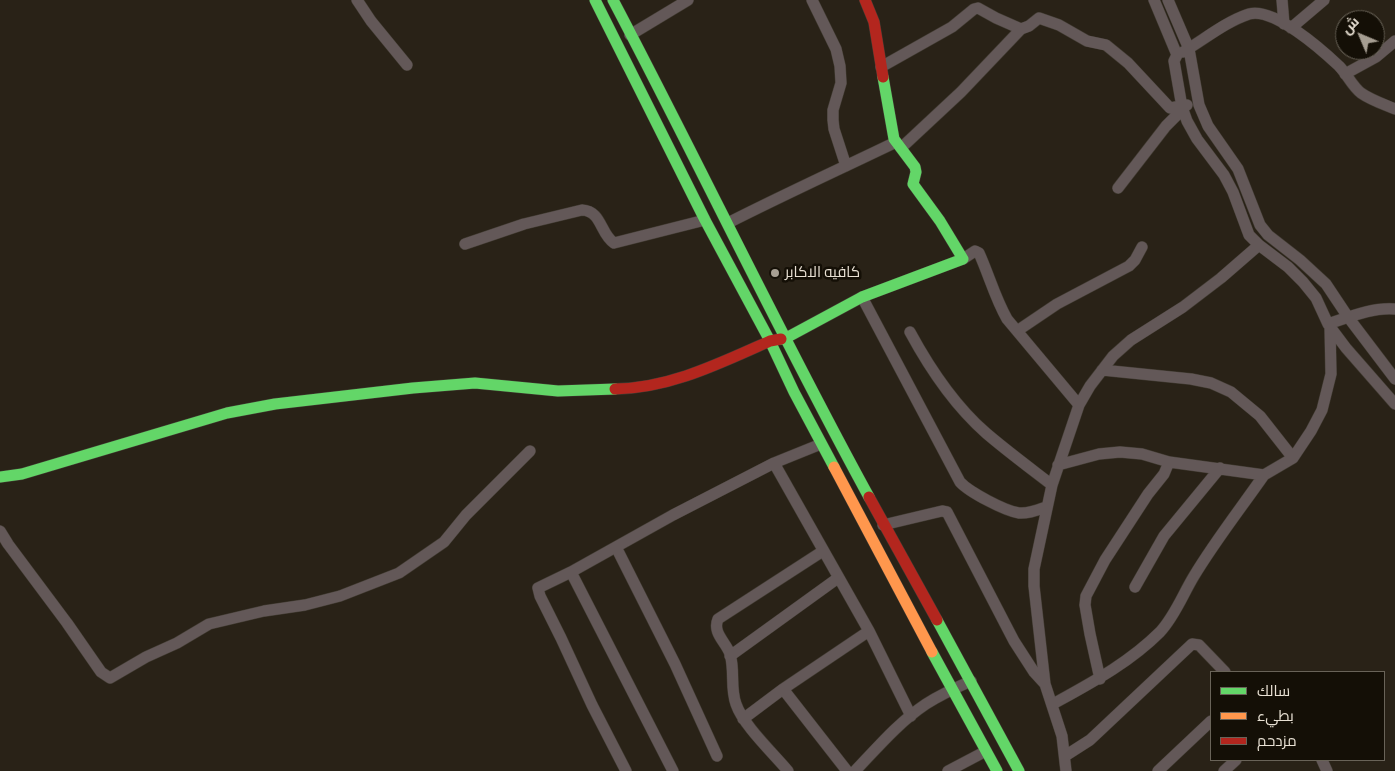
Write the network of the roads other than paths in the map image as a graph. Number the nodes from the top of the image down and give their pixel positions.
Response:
1 (357, 0) edge
2 (595, 0) edge
3 (613, 0) edge
4 (688, 0) edge
5 (812, 0) edge
6 (865, 0) edge
7 (1154, 0) edge
8 (1168, 0) edge
9 (1282, 0) edge
10 (1324, 0) edge
11 (1287, 26) junction
12 (1021, 28) junction
13 (630, 34) junction
14 (1395, 41) edge
15 (1189, 49) junction
16 (1178, 55) junction
17 (408, 65) dead end
18 (882, 67) junction
19 (1346, 74) junction
20 (1199, 102) junction
21 (1182, 108) junction
22 (1395, 109) edge
23 (898, 145) junction
24 (846, 166) junction
25 (1118, 188) dead end
26 (705, 220) junction
27 (728, 223) junction
28 (465, 244) dead end
29 (1259, 245) junction
30 (1142, 247) dead end
31 (963, 259) junction
32 (862, 296) junction
33 (1394, 307) edge
34 (1348, 317) junction
35 (1329, 325) junction
36 (1017, 331) junction
37 (910, 332) dead end
38 (786, 338) junction
39 (770, 341) junction
40 (1102, 370) junction
41 (1395, 379) edge
42 (1079, 404) junction
43 (1395, 404) edge
44 (821, 444) junction
45 (530, 451) dead end
46 (1293, 458) junction
47 (1169, 462) junction
48 (774, 463) junction
49 (1058, 466) junction
50 (1220, 468) junction
51 (1264, 475) junction
52 (0, 477) edge
53 (1052, 485) junction
54 (1046, 507) junction
55 (883, 526) junction
56 (0, 531) edge
57 (616, 547) junction
58 (823, 551) junction
59 (571, 572) junction
60 (838, 578) junction
61 (1135, 587) dead end
62 (869, 631) junction
63 (730, 656) junction
64 (1224, 671) edge
65 (1100, 679) junction
66 (971, 681) junction
67 (1045, 684) junction
68 (783, 688) junction
69 (952, 690) junction
70 (1053, 704) junction
71 (911, 716) junction
72 (743, 719) junction
73 (1210, 722) edge
74 (986, 751) junction
75 (717, 756) dead end
76 (1065, 756) junction
77 (1235, 761) edge
78 (626, 771) edge
79 (673, 771) edge
80 (788, 771) edge
81 (847, 771) edge
82 (855, 771) edge
83 (948, 771) edge
84 (998, 771) edge
85 (1019, 771) edge
86 (1066, 771) edge
87 (1158, 771) edge
88 (1224, 771) edge

1 - 17 street
2 - 26 main road
3 - 13 main road
4 - 13 street
5 - 24 street
6 - 18 main road
7 - 16 street
8 - 15 street
9 - 11 street
10 - 11 street
11 - 15 street
11 - 19 street
12 - 18 street
12 - 21 street
12 - 23 street
13 - 27 main road
14 - 19 street
15 - 16 street
15 - 20 street
16 - 21 street
18 - 23 main road
19 - 22 street
20 - 21 street
20 - 34 street
21 - 25 street
21 - 29 street
23 - 24 street
23 - 31 main road
24 - 27 street
26 - 28 street
26 - 39 main road
27 - 38 main road
29 - 35 street
29 - 40 street
30 - 36 street
31 - 32 main road
31 - 36 street
32 - 38 main road
32 - 54 street
33 - 34 street
34 - 35 street
34 - 41 street
35 - 43 street
35 - 46 street
36 - 42 street
37 - 53 street
38 - 39 main road
38 - 55 main road
39 - 44 main road
39 - 52 main road
40 - 42 street
40 - 46 street
42 - 49 street
44 - 48 street
44 - 69 main road
45 - 56 street
46 - 51 street
47 - 49 street
47 - 50 street
47 - 65 street
48 - 57 street
48 - 58 street
49 - 53 street
50 - 51 street
50 - 61 street
51 - 65 street
53 - 54 street
54 - 67 street
55 - 66 main road
55 - 67 street
57 - 59 street
57 - 75 street
58 - 60 street
58 - 63 street
59 - 78 street
59 - 79 street
60 - 62 street
60 - 63 street
62 - 68 street
62 - 71 street
63 - 72 street
64 - 76 street
65 - 70 street
66 - 69 street
66 - 85 main road
67 - 70 street
68 - 72 street
68 - 81 street
69 - 71 street
69 - 74 main road
70 - 76 street
71 - 82 street
72 - 80 street
73 - 87 street
74 - 83 street
74 - 84 main road
76 - 86 street
77 - 88 street

